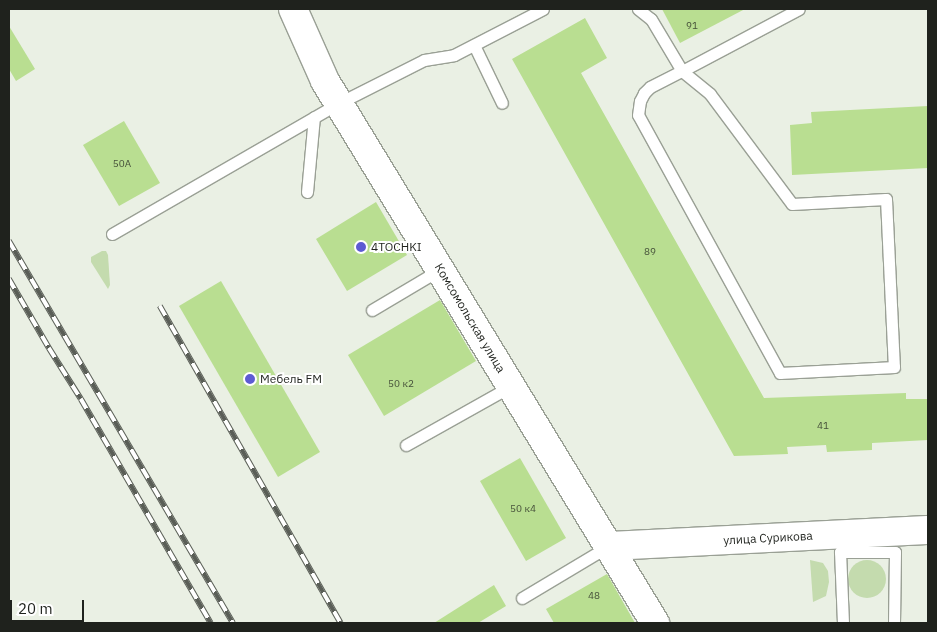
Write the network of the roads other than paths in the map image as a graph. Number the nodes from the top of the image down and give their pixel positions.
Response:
1 (293, 9) edge
2 (543, 9) edge
3 (638, 9) edge
4 (799, 9) edge
5 (474, 45) junction
6 (682, 71) junction
7 (339, 103) junction
8 (502, 103) dead end
9 (314, 117) junction
10 (306, 192) dead end
11 (112, 234) dead end
12 (441, 269) junction
13 (372, 310) dead end
14 (511, 386) junction
15 (406, 445) dead end
16 (928, 530) edge
17 (608, 546) junction
18 (522, 598) dead end
19 (655, 623) edge
20 (843, 623) edge
21 (894, 623) edge

1 - 7 main road, Комсомольская улица
2 - 5 lane
3 - 6 lane
4 - 6 lane
5 - 7 lane
5 - 8 lane
6 - 6 lane
7 - 9 lane
7 - 12 main road, Комсомольская улица
9 - 10 lane
9 - 11 lane
12 - 13 lane
12 - 14 main road, Комсомольская улица
14 - 15 lane
14 - 17 main road, Комсомольская улица
16 - 17 main road, улица Сурикова
17 - 18 lane
17 - 19 main road, Комсомольская улица
20 - 21 lane

